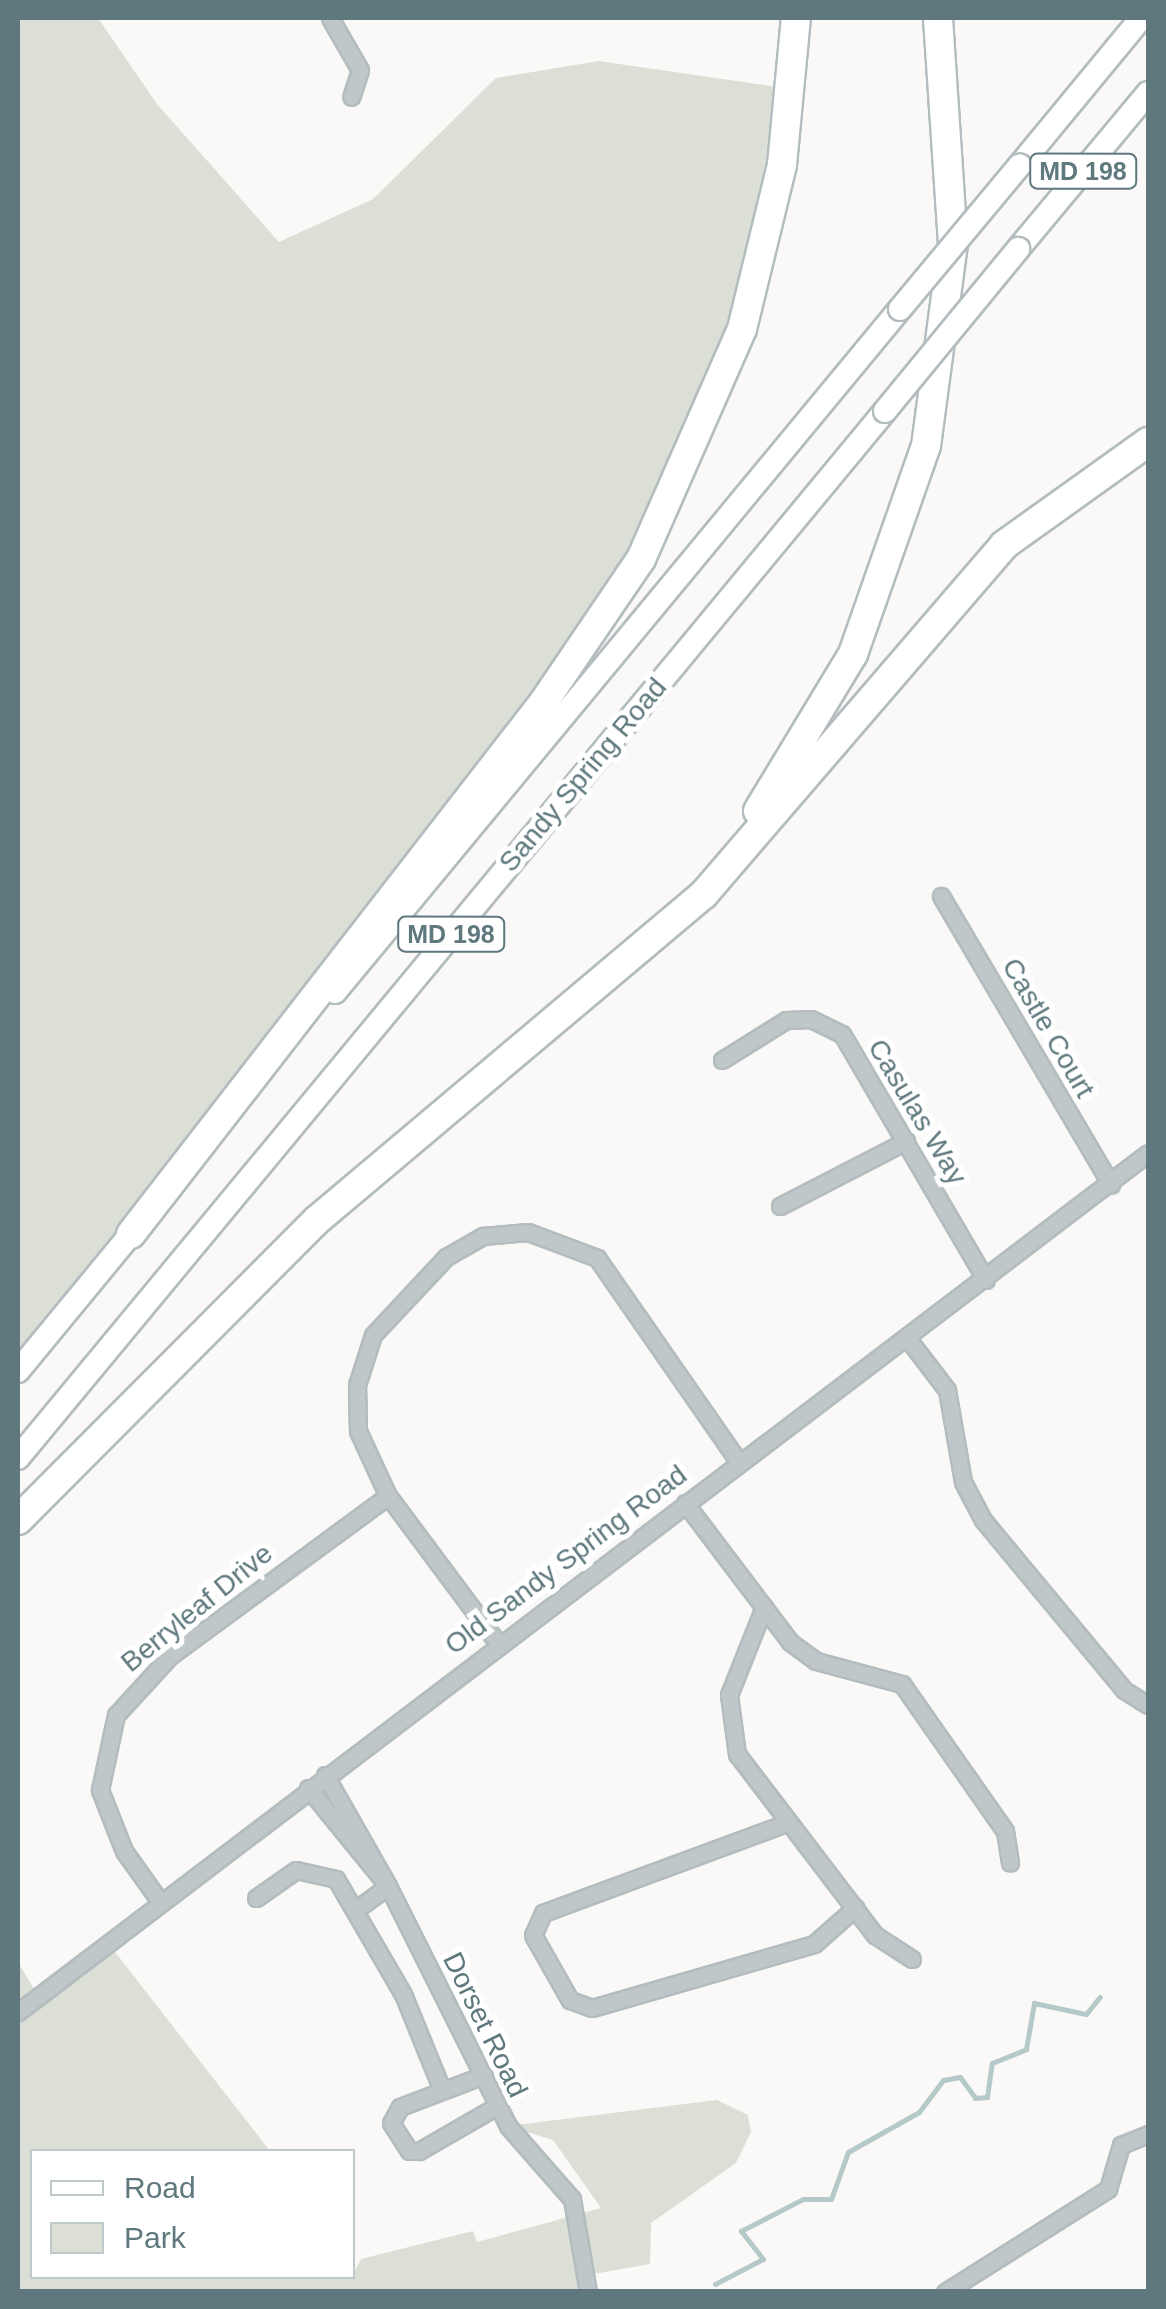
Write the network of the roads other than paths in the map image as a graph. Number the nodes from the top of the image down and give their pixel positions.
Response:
1 (330, 18) edge
2 (796, 18) edge
3 (938, 18) edge
4 (1141, 18) edge
5 (1148, 93) edge
6 (351, 97) dead end
7 (1148, 442) edge
8 (942, 896) dead end
9 (607, 979) junction
10 (722, 1060) dead end
11 (906, 1141) junction
12 (1148, 1152) edge
13 (1111, 1185) junction
14 (780, 1206) dead end
15 (131, 1234) junction
16 (986, 1280) junction
17 (908, 1339) junction
18 (18, 1371) edge
19 (18, 1458) edge
20 (738, 1462) junction
21 (388, 1496) junction
22 (686, 1503) junction
23 (18, 1520) edge
24 (764, 1607) junction
25 (497, 1642) junction
26 (1148, 1705) edge
27 (325, 1776) junction
28 (308, 1788) junction
29 (789, 1822) junction
30 (1010, 1864) dead end
31 (388, 1886) junction
32 (256, 1898) dead end
33 (162, 1903) junction
34 (358, 1908) junction
35 (855, 1908) junction
36 (912, 1959) dead end
37 (18, 2012) edge
38 (484, 2074) junction
39 (442, 2090) junction
40 (497, 2106) junction
41 (1148, 2134) edge
42 (588, 2292) edge
43 (944, 2292) edge

1 - 6 street
2 - 15 highway
3 - 9 highway
4 - 15 main road, Sandy Spring Road / MD 198, bridge
5 - 19 main road, Sandy Spring Road / MD 198, bridge
7 - 9 highway
8 - 13 street, Castle Court
9 - 23 highway
10 - 11 street, Casulas Way
11 - 14 street
11 - 16 street, Casulas Way
12 - 13 street, Old Sandy Spring Road
13 - 16 street, Old Sandy Spring Road
15 - 18 main road, Sandy Spring Road / MD 198
16 - 17 street, Old Sandy Spring Road
17 - 20 street, Old Sandy Spring Road
17 - 26 street
20 - 21 street
20 - 22 street, Old Sandy Spring Road
21 - 25 street
21 - 33 street, Berryleaf Drive
22 - 24 street
22 - 25 street, Old Sandy Spring Road
24 - 29 street
24 - 30 street
25 - 27 street, Old Sandy Spring Road
27 - 28 street, Old Sandy Spring Road
27 - 31 street
28 - 31 street, Dorset Road
28 - 33 street, Old Sandy Spring Road
29 - 35 street
29 - 35 street
31 - 34 street
31 - 38 street, Dorset Road
32 - 34 street
33 - 37 street, Old Sandy Spring Road
34 - 39 street
35 - 36 street
38 - 39 street
38 - 40 street, Dorset Road
39 - 40 street
40 - 42 street, Dorset Road
41 - 43 street

